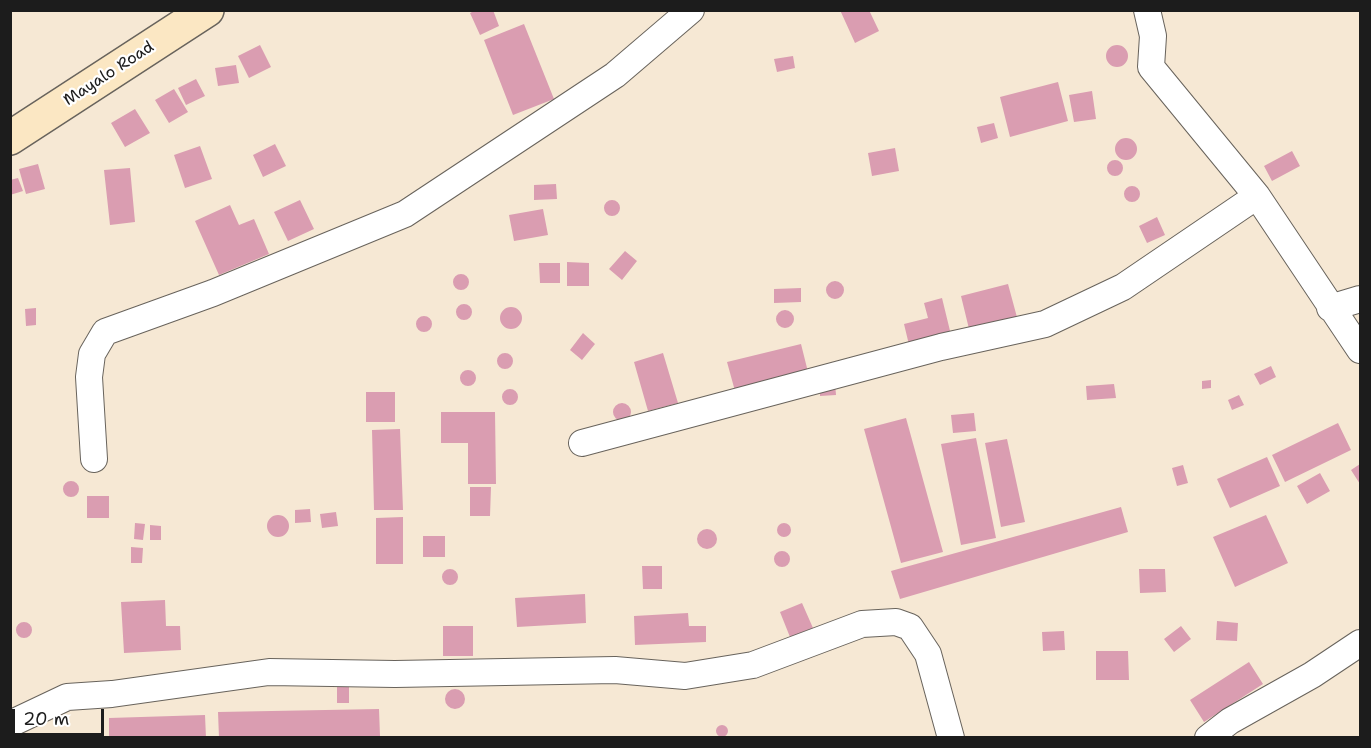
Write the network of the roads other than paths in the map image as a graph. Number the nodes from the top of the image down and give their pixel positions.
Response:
1 (207, 10) edge
2 (692, 10) edge
3 (1147, 10) edge
4 (10, 138) edge
5 (1257, 196) junction
6 (1360, 299) edge
7 (1330, 308) junction
8 (1360, 350) edge
9 (582, 443) dead end
10 (94, 459) dead end
11 (1360, 643) edge
12 (10, 724) edge
13 (951, 738) edge
14 (1209, 738) edge

1 - 4 street, Mayalo Road
2 - 10 street
3 - 5 street
5 - 7 street
5 - 9 street
6 - 7 street
7 - 8 street
11 - 14 street
12 - 13 street

